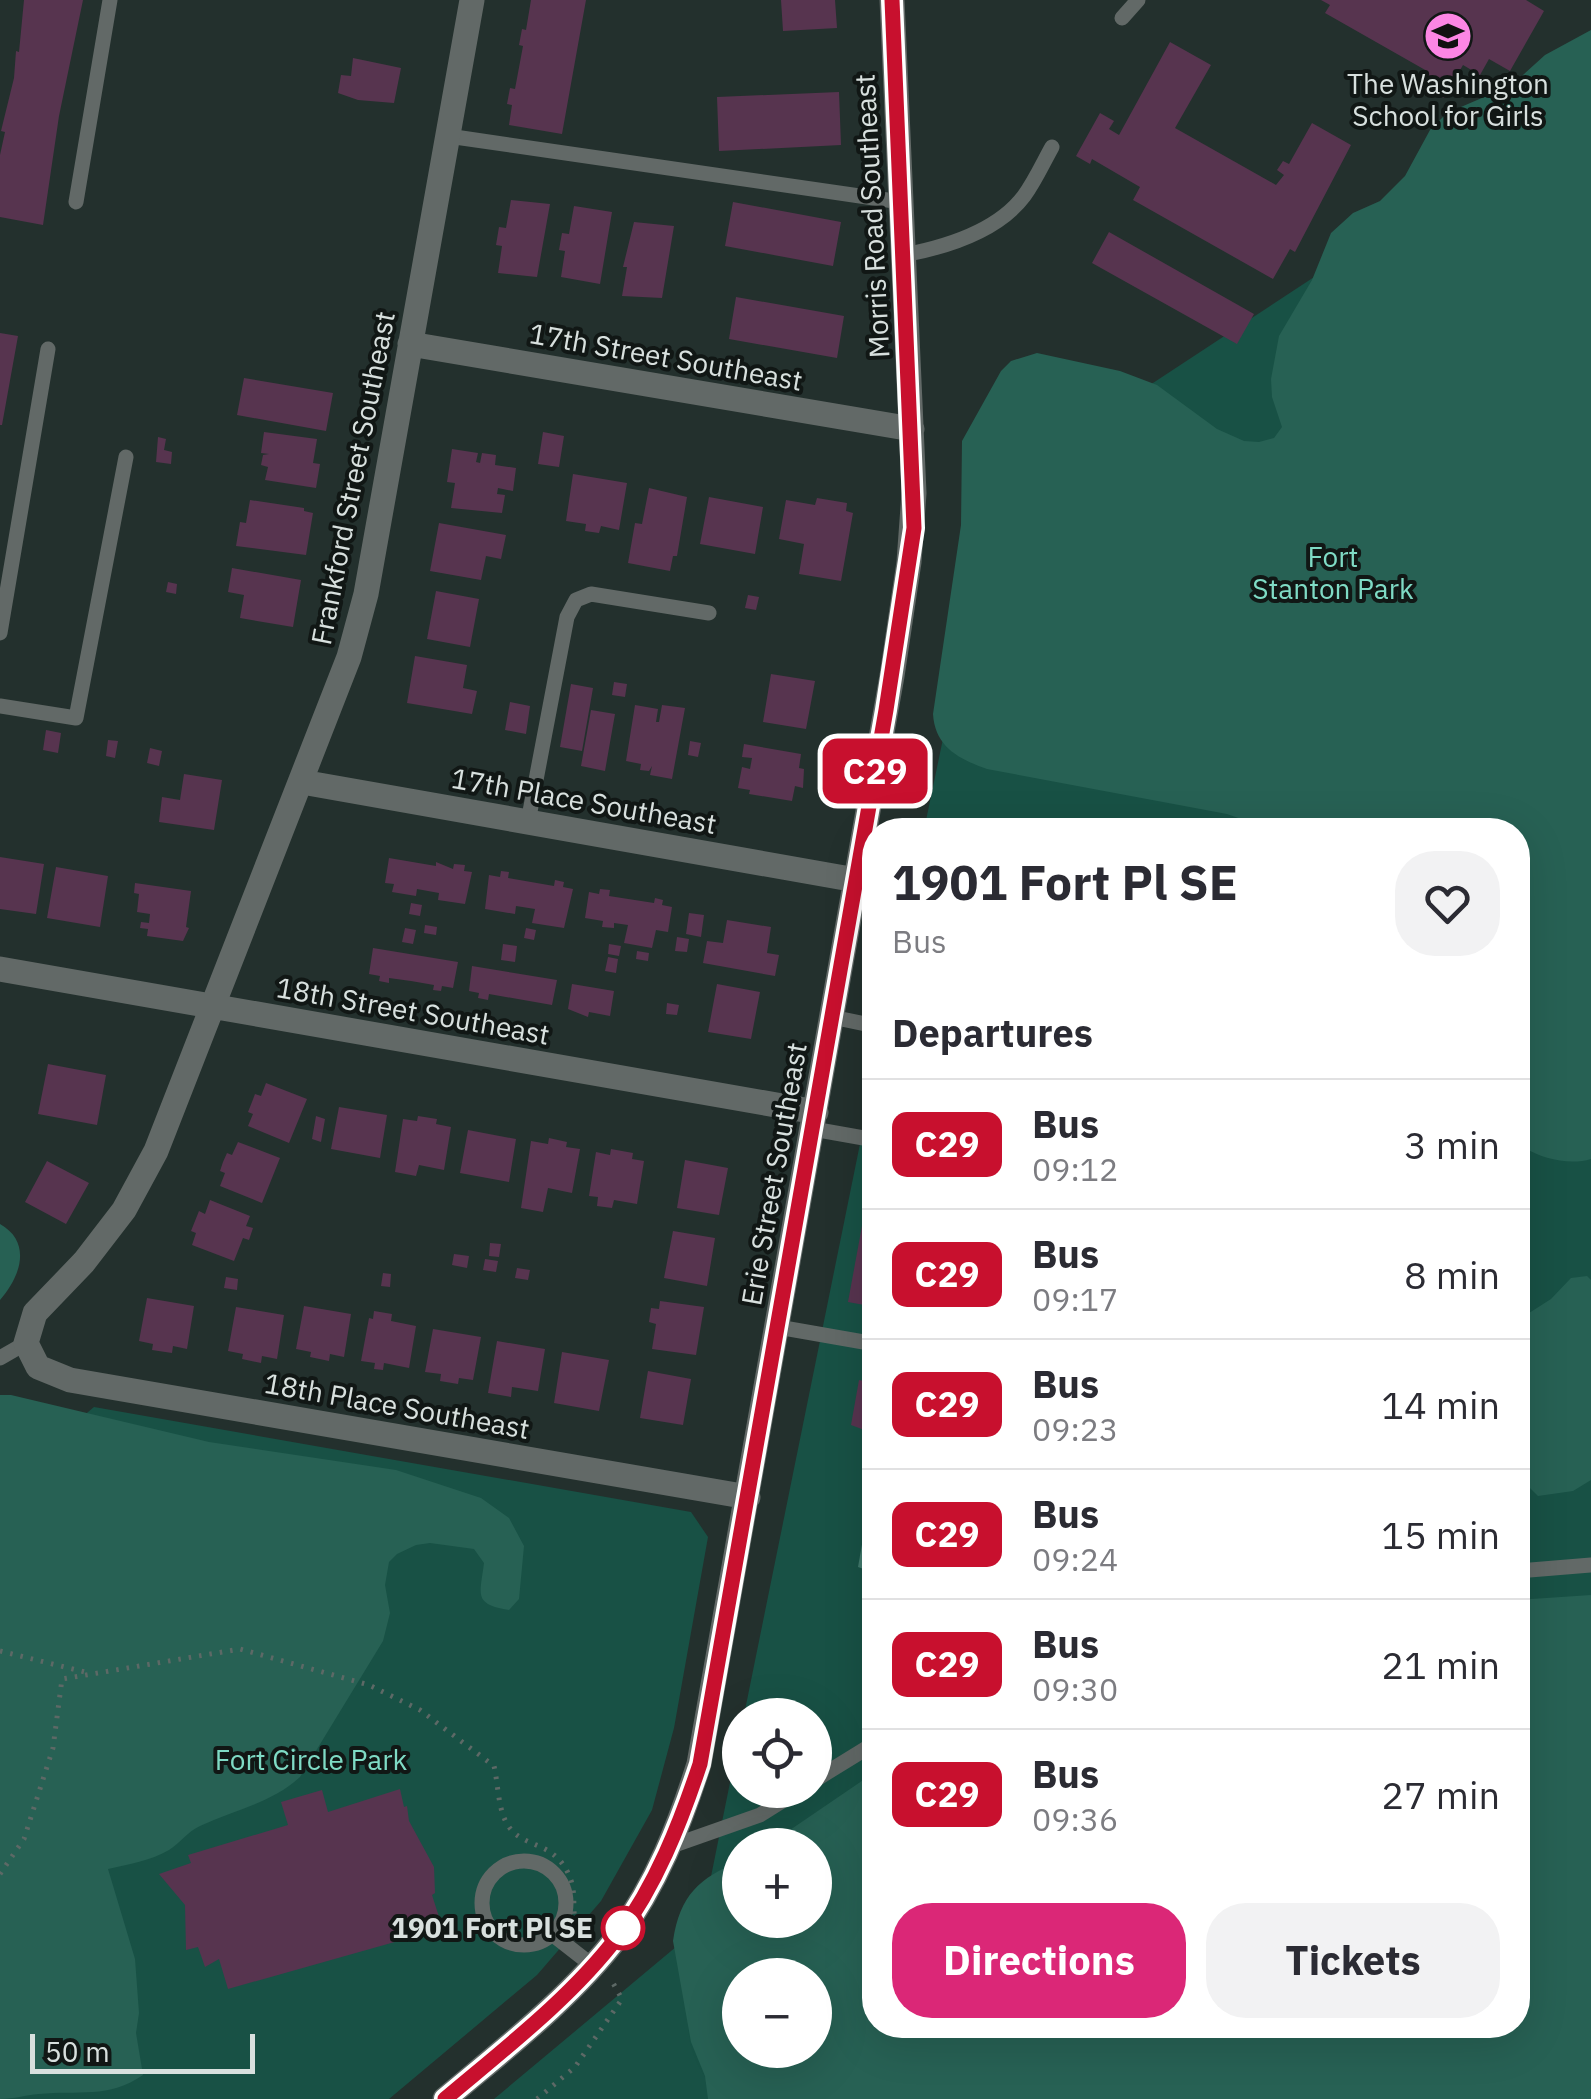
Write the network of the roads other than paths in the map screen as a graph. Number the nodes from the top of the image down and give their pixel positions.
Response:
1 (110, 0) edge
2 (472, 0) edge
3 (892, 0) edge
4 (1138, 0) edge
5 (1122, 18) dead end
6 (448, 136) junction
7 (1052, 147) dead end
8 (76, 202) dead end
9 (901, 202) junction
10 (904, 255) junction
11 (410, 344) junction
12 (48, 349) dead end
13 (912, 429) junction
14 (126, 457) dead end
15 (709, 613) dead end
16 (0, 633) edge
17 (0, 706) edge
18 (302, 782) junction
19 (867, 818) edge
20 (528, 822) junction
21 (862, 845) edge
22 (856, 880) junction
23 (0, 970) edge
24 (214, 1006) junction
25 (832, 1016) junction
26 (862, 1023) edge
27 (814, 1121) junction
28 (862, 1136) edge
29 (778, 1327) junction
30 (862, 1342) edge
31 (32, 1355) junction
32 (0, 1358) edge
33 (748, 1497) junction
34 (1591, 1565) edge
35 (1530, 1569) edge
36 (862, 1750) edge
37 (832, 1769) edge
38 (771, 1808) edge
39 (669, 1847) junction
40 (552, 1934) junction
41 (593, 1966) junction
42 (445, 2099) edge

1 - 8 lane
2 - 6 street, Frankford Street Southeast
3 - 9 street, Morris Road Southeast
4 - 5 lane
6 - 9 lane
6 - 11 street, Frankford Street Southeast
7 - 10 lane
9 - 10 street, Morris Road Southeast
10 - 13 street, Morris Road Southeast
11 - 13 street, 17th Street Southeast
11 - 18 street, Frankford Street Southeast
12 - 16 lane
13 - 19 street, Erie Street Southeast
14 - 17 lane
15 - 20 lane
18 - 20 street, 17th Place Southeast
18 - 24 street, Frankford Street Southeast
20 - 22 street, 17th Place Southeast
21 - 22 street, Erie Street Southeast
22 - 25 street, Erie Street Southeast
23 - 24 street, 18th Street Southeast
24 - 27 street, 18th Street Southeast
24 - 31 street
25 - 26 lane
25 - 27 street, Erie Street Southeast
27 - 28 lane
27 - 29 street, Erie Street Southeast
29 - 30 lane
29 - 33 street, Erie Street Southeast
31 - 32 lane
31 - 33 street, 18th Place Southeast
33 - 39 street, Erie Street Southeast
34 - 35 lane
36 - 37 lane
38 - 39 lane
39 - 41 street, Erie Street Southeast
40 - 40 lane
40 - 41 lane
41 - 42 street, Erie Street Southeast

